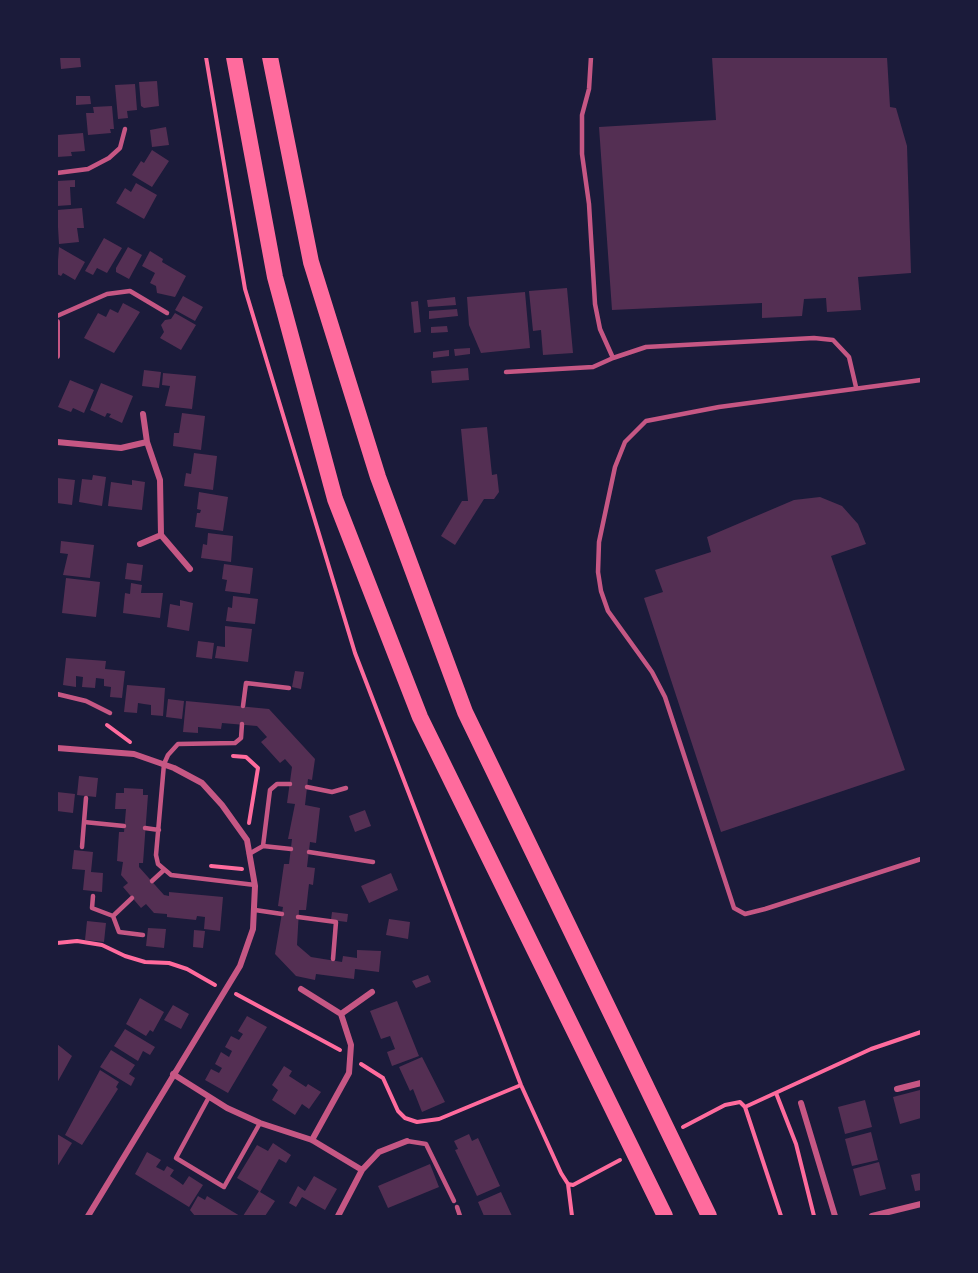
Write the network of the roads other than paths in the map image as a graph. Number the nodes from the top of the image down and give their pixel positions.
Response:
1 (234, 57) edge
2 (270, 57) edge
3 (591, 57) edge
4 (125, 129) dead end
5 (57, 173) edge
6 (167, 314) dead end
7 (57, 316) edge
8 (57, 322) edge
9 (57, 356) edge
10 (613, 358) junction
11 (506, 372) dead end
12 (921, 380) edge
13 (856, 387) junction
14 (143, 414) dead end
15 (57, 442) edge
16 (147, 442) junction
17 (161, 535) junction
18 (140, 544) dead end
19 (190, 569) dead end
20 (289, 688) dead end
21 (57, 694) edge
22 (243, 706) dead end
23 (110, 713) dead end
24 (242, 724) dead end
25 (57, 748) edge
26 (164, 764) junction
27 (290, 784) dead end
28 (307, 787) dead end
29 (346, 788) dead end
30 (86, 798) dead end
31 (84, 822) junction
32 (124, 826) dead end
33 (145, 828) dead end
34 (159, 830) junction
35 (262, 846) junction
36 (82, 847) dead end
37 (291, 849) dead end
38 (309, 852) dead end
39 (249, 854) junction
40 (921, 859) edge
41 (374, 862) dead end
42 (164, 870) junction
43 (152, 881) dead end
44 (255, 885) junction
45 (93, 896) dead end
46 (132, 898) dead end
47 (255, 910) junction
48 (282, 914) dead end
49 (112, 916) junction
50 (298, 917) dead end
51 (142, 935) dead end
52 (333, 959) dead end
53 (302, 989) dead end
54 (372, 992) dead end
55 (341, 1014) junction
56 (173, 1074) junction
57 (921, 1083) edge
58 (897, 1089) dead end
59 (209, 1097) junction
60 (801, 1104) dead end
61 (260, 1123) junction
62 (312, 1140) junction
63 (407, 1141) joint
64 (362, 1170) junction
65 (454, 1201) dead end
66 (921, 1204) edge
67 (457, 1208) dead end
68 (88, 1216) edge
69 (338, 1216) edge
70 (460, 1216) edge
71 (665, 1216) edge
72 (709, 1216) edge
73 (835, 1216) edge
74 (872, 1216) edge

1 - 71 highway
2 - 72 highway
3 - 10 lane
4 - 5 lane
6 - 7 lane
8 - 9 street
10 - 11 lane
10 - 13 lane
12 - 13 lane
13 - 40 lane
14 - 16 street
15 - 16 street
16 - 17 street
17 - 18 street
17 - 19 street
20 - 22 lane
21 - 23 lane
24 - 26 lane
25 - 26 street
26 - 34 lane
26 - 39 street
27 - 35 lane
28 - 29 lane
30 - 31 lane
31 - 32 lane
31 - 36 lane
33 - 34 lane
34 - 42 lane
35 - 37 lane
35 - 39 lane
38 - 41 lane
39 - 44 street
42 - 43 lane
42 - 44 lane
44 - 47 street
45 - 49 lane
46 - 49 lane
47 - 48 lane
47 - 56 street
49 - 51 lane
50 - 52 lane
53 - 55 street
54 - 55 street
55 - 62 street
56 - 59 street
56 - 68 street
57 - 58 street
59 - 61 street
59 - 61 lane
60 - 73 street
61 - 62 street
62 - 64 street
63 - 64 street
63 - 65 lane
64 - 69 street
66 - 74 street
67 - 70 lane

